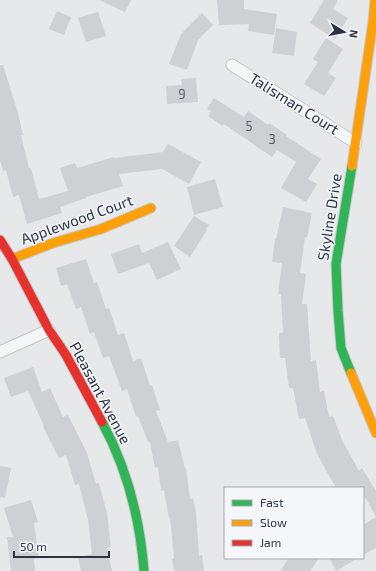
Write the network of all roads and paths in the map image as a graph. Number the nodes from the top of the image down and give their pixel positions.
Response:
1 (375, 0) edge
2 (232, 65) dead end
3 (356, 143) junction
4 (151, 208) dead end
5 (0, 240) edge
6 (12, 259) junction
7 (49, 330) junction
8 (0, 352) edge
9 (376, 433) edge
10 (144, 571) edge

1 - 3 street, Skyline Drive
2 - 3 street, Talisman Court
3 - 9 street, Skyline Drive
4 - 6 street, Applewood Court
5 - 6 street, Pleasant Avenue
6 - 7 street, Pleasant Avenue
7 - 8 street
7 - 10 street, Pleasant Avenue

